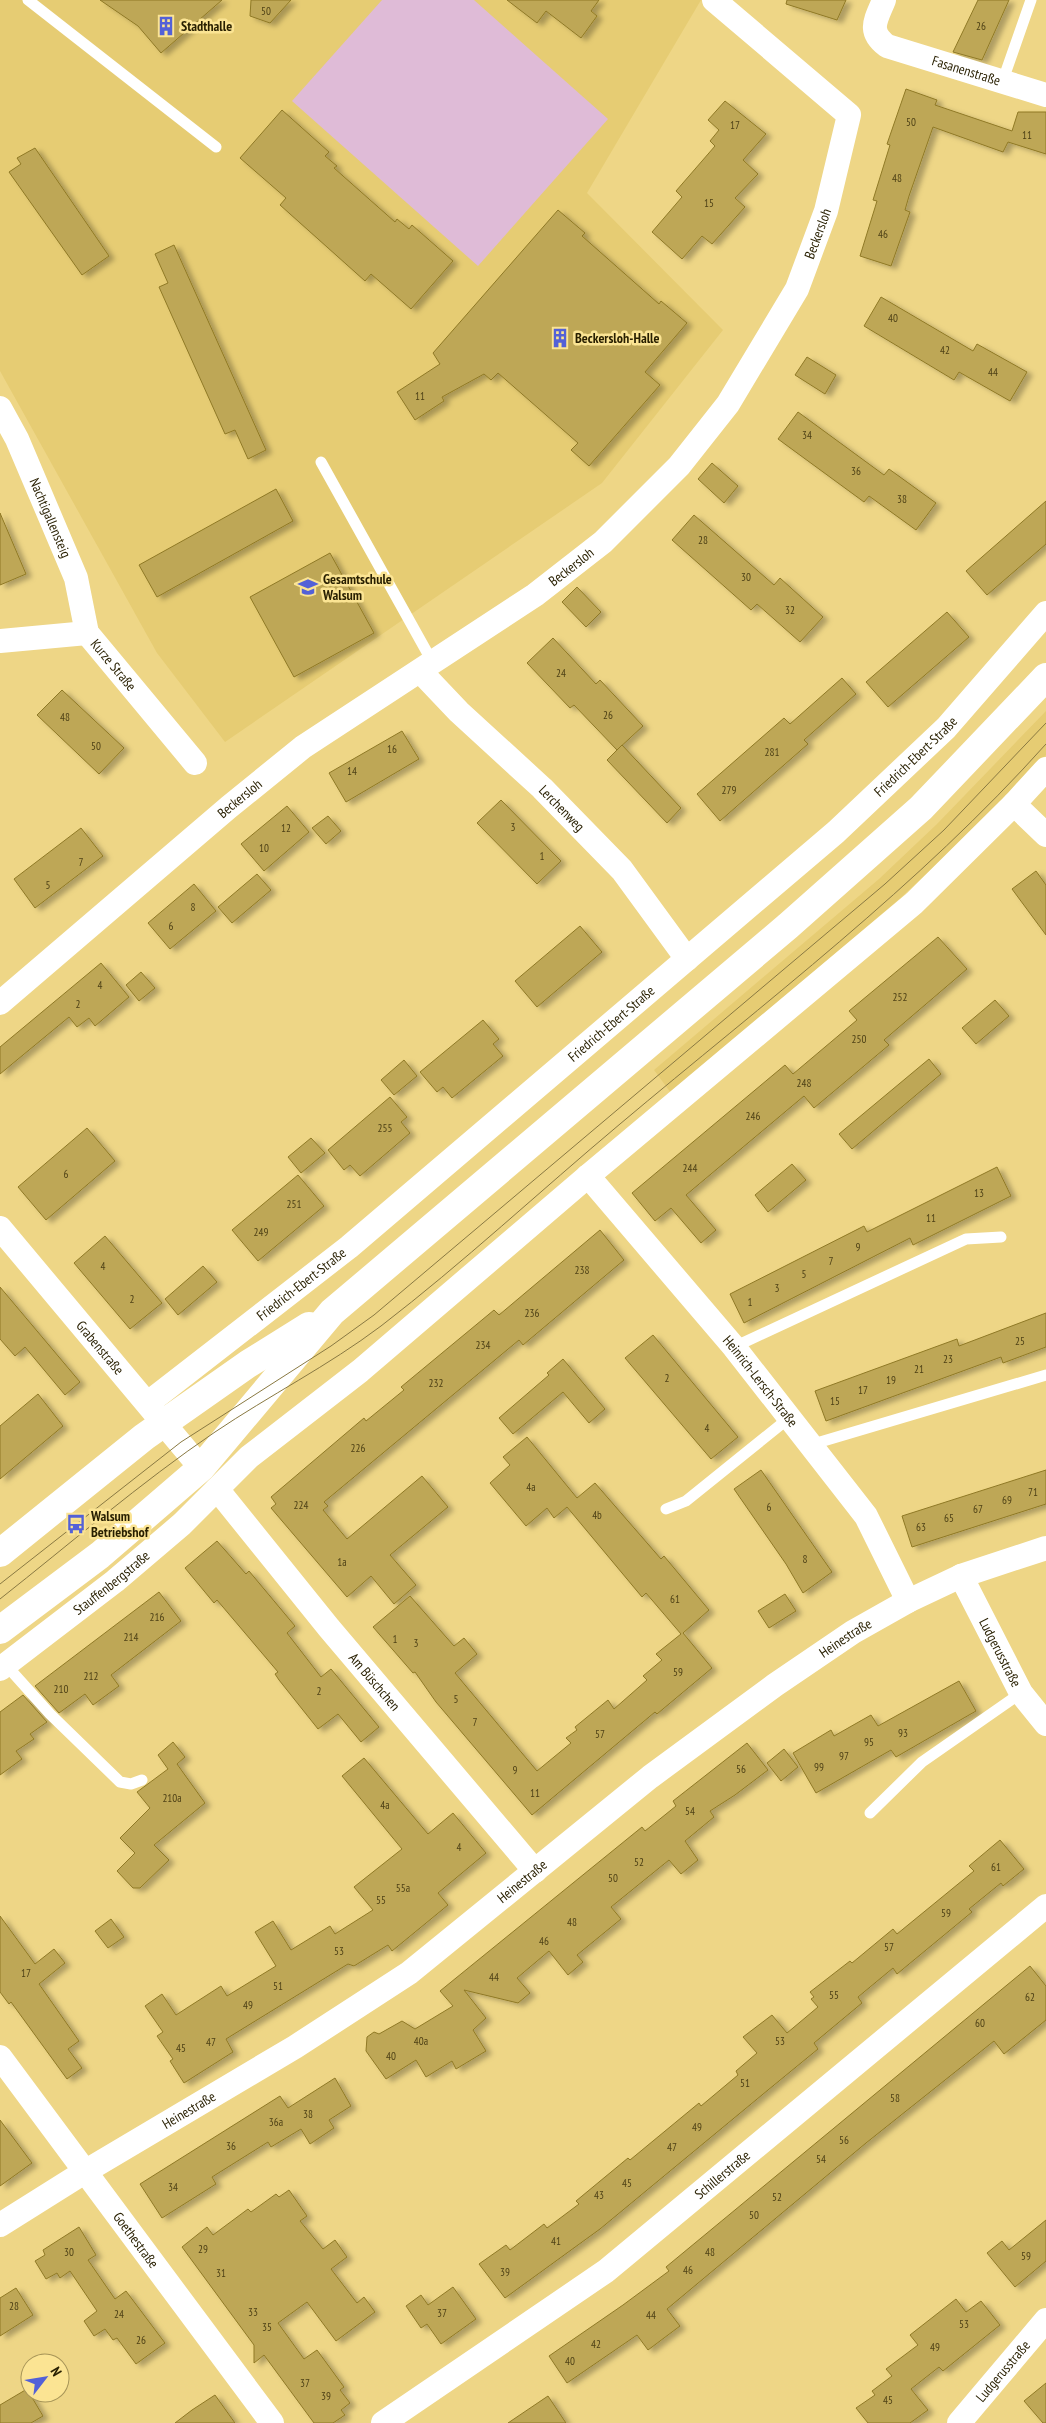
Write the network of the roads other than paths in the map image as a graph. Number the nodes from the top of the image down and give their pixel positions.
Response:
1 (28, 0) edge
2 (714, 0) edge
3 (884, 0) edge
4 (1031, 0) edge
5 (1004, 80) junction
6 (1046, 95) edge
7 (216, 147) dead end
8 (0, 408) edge
9 (322, 462) dead end
10 (1046, 613) edge
11 (87, 634) junction
12 (0, 640) edge
13 (427, 668) junction
14 (1046, 677) edge
15 (195, 763) dead end
16 (1046, 769) edge
17 (1014, 804) junction
18 (1046, 835) edge
19 (687, 959) junction
20 (0, 1003) edge
21 (588, 1176) junction
22 (0, 1228) edge
23 (1002, 1237) dead end
24 (332, 1312) junction
25 (734, 1347) junction
26 (1046, 1375) edge
27 (156, 1413) junction
28 (789, 1418) junction
29 (810, 1445) junction
30 (201, 1468) junction
31 (217, 1489) junction
32 (666, 1510) dead end
33 (1046, 1548) edge
34 (0, 1553) edge
35 (961, 1576) junction
36 (908, 1600) junction
37 (0, 1630) edge
38 (3, 1667) edge
39 (1021, 1693) junction
40 (1046, 1724) edge
41 (142, 1780) dead end
42 (870, 1813) dead end
43 (535, 1871) junction
44 (1046, 1906) edge
45 (0, 2057) edge
46 (86, 2171) junction
47 (0, 2225) edge
48 (1043, 2332) edge
49 (272, 2423) edge
50 (383, 2423) edge
51 (959, 2423) edge

1 - 7 lane
2 - 13 street, Beckersloh
3 - 5 street, Fasanenstraße
4 - 5 lane
5 - 6 street, Fasanenstraße
8 - 11 street, Nachtigallensteig
9 - 13 lane
10 - 19 street, Friedrich-Ebert-Straße
11 - 12 street, Kurze Straße
11 - 15 street, Kurze Straße
13 - 19 street, Lerchenweg
13 - 20 street, Beckersloh
14 - 24 main road, Friedrich-Ebert-Straße
16 - 17 street
17 - 18 street
17 - 21 street, Stauffenbergstraße
19 - 27 street, Friedrich-Ebert-Straße
21 - 25 street, Heinrich-Lersch-Straße
21 - 31 street, Stauffenbergstraße
22 - 27 street, Grabenstraße
23 - 25 lane
24 - 27 main road, Friedrich-Ebert-Straße
24 - 30 main road, Friedrich-Ebert-Straße
25 - 28 street, Heinrich-Lersch-Straße
26 - 29 lane
27 - 30 street, Grabenstraße
27 - 34 main road, Friedrich-Ebert-Straße
28 - 29 street, Heinrich-Lersch-Straße
28 - 32 lane
29 - 36 street, Heinrich-Lersch-Straße
30 - 37 main road, Friedrich-Ebert-Straße
31 - 38 street, Stauffenbergstraße
31 - 43 street, Am Büschchen
33 - 35 street, Heinestraße
35 - 36 street, Heinestraße
35 - 39 street, Ludgerusstraße
36 - 43 street, Heinestraße
38 - 41 lane
39 - 40 street, Ludgerusstraße
39 - 42 lane
43 - 46 street, Heinestraße
44 - 50 street, Schillerstraße
45 - 46 street, Goethestraße
46 - 47 street, Heinestraße
46 - 49 street, Goethestraße
48 - 51 street, Ludgerusstraße

